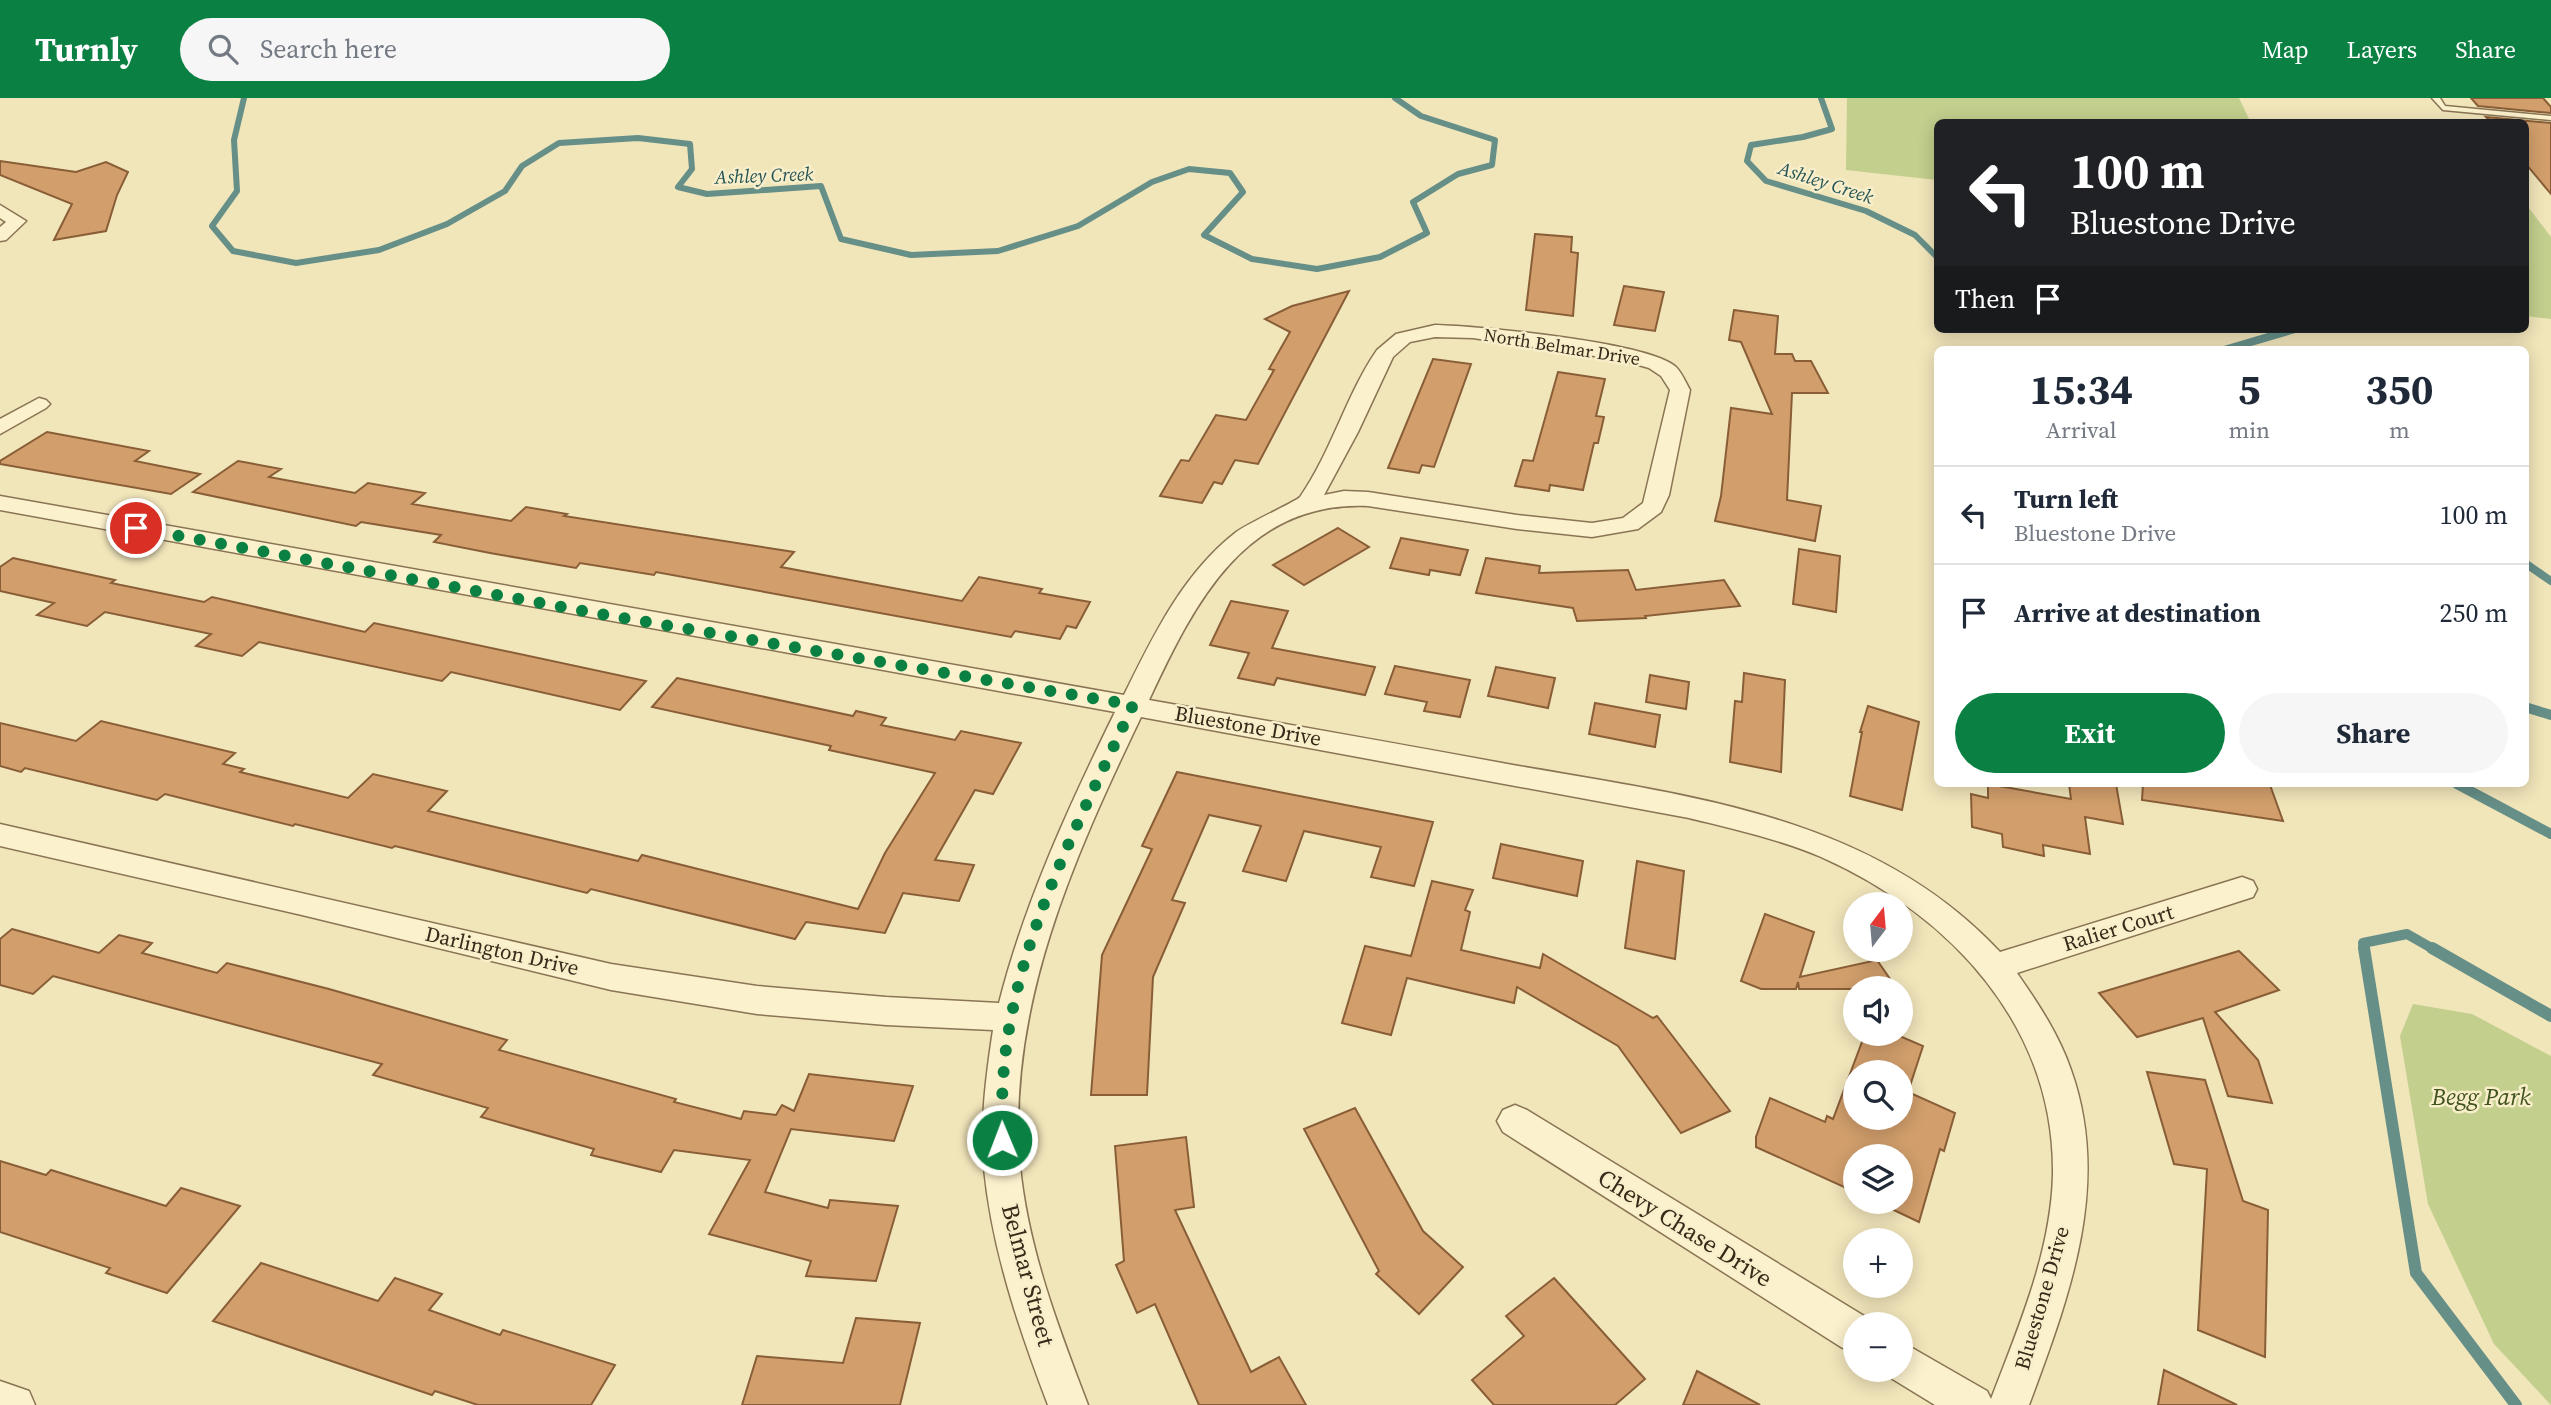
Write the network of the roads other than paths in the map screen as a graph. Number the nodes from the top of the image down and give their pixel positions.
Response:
1 (2436, 98) edge
2 (2551, 118) edge
3 (0, 210) edge
4 (0, 236) edge
5 (40, 404) dead end
6 (0, 428) edge
7 (0, 503) edge
8 (1307, 505) junction
9 (1133, 705) junction
10 (0, 835) edge
11 (2242, 889) dead end
12 (1994, 967) junction
13 (1011, 1017) junction
14 (1515, 1121) dead end
15 (1843, 1326) edge
16 (1913, 1369) edge
17 (0, 1401) edge
18 (15, 1405) edge
19 (1068, 1405) edge
20 (1973, 1405) edge
21 (2009, 1405) edge

1 - 2 lane
3 - 4 street
5 - 6 street
7 - 9 street, Bluestone Drive
8 - 8 street, North Belmar Drive
8 - 9 street, North Belmar Drive
9 - 12 street, Bluestone Drive
9 - 13 street, Belmar Street
10 - 13 street, Darlington Drive
11 - 12 street, Ralier Court
12 - 21 street, Bluestone Drive
13 - 19 street, Belmar Street
14 - 15 street, Chevy Chase Drive
16 - 20 street
17 - 18 street

